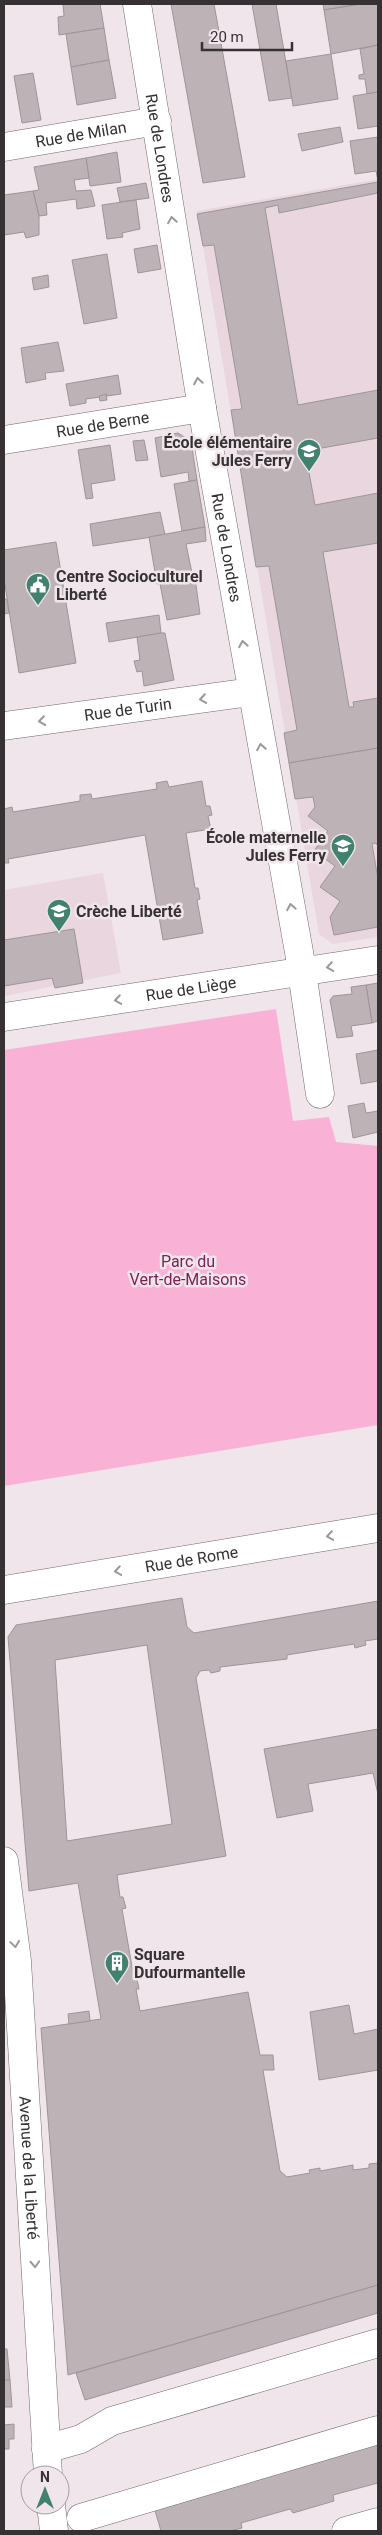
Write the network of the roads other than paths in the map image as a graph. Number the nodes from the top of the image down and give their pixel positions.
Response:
1 (137, 4) edge
2 (157, 121) junction
3 (4, 146) edge
4 (202, 408) junction
5 (4, 440) edge
6 (251, 692) junction
7 (4, 726) edge
8 (378, 960) edge
9 (302, 972) junction
10 (4, 1017) edge
11 (320, 1094) dead end
12 (378, 1528) edge
13 (4, 1590) edge
14 (4, 1861) edge
15 (378, 2343) edge
16 (378, 2430) edge
17 (47, 2462) edge
18 (52, 2515) edge
19 (81, 2518) dead end
20 (378, 2522) edge
21 (54, 2531) edge
22 (346, 2531) edge

1 - 2 street, Rue de Londres
2 - 3 street, Rue de Milan
4 -> 2 street, Rue de Londres
4 - 5 street, Rue de Berne
6 -> 4 street, Rue de Londres
6 -> 7 street, Rue de Turin
9 -> 6 street, Rue de Londres
8 -> 9 street, Rue de Liège
9 -> 10 street, Rue de Liège
9 - 11 street, Rue de Londres
12 -> 13 street, Rue de Rome
14 -> 17 street, Avenue de la Liberté
15 - 17 street
16 - 19 street
18 - 21 street
20 - 22 street

